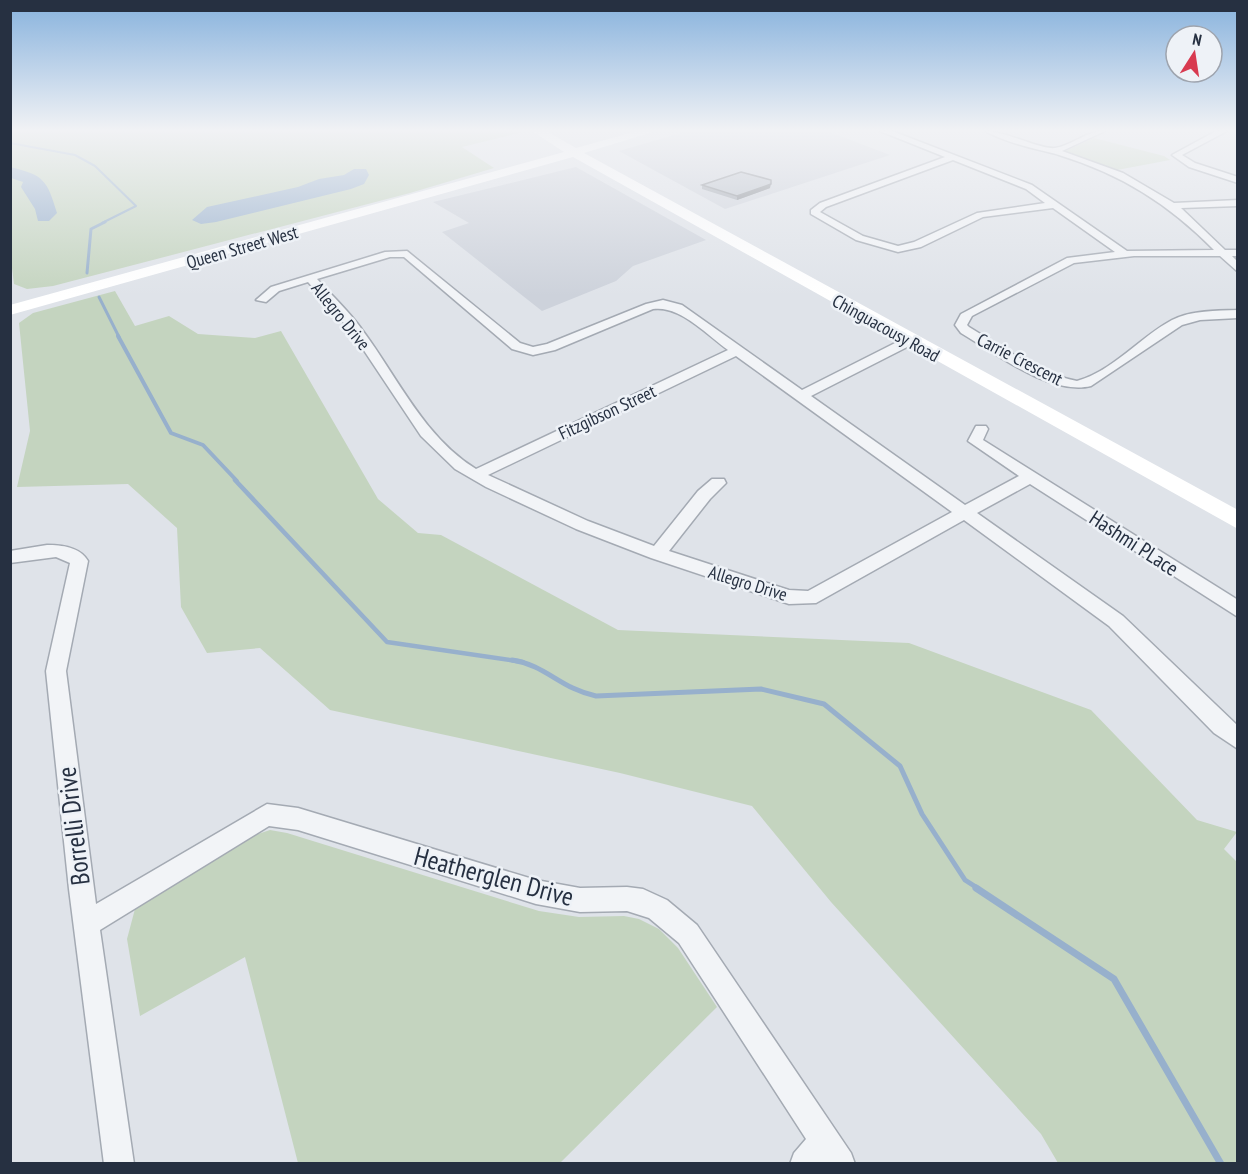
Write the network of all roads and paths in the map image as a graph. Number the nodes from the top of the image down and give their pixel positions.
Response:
1 (462, 186) edge
2 (644, 186) edge
3 (654, 186) edge
4 (875, 186) edge
5 (1026, 186) edge
6 (1141, 186) edge
7 (1238, 202) edge
8 (1053, 205) junction
9 (1171, 206) junction
10 (730, 224) dead end
11 (1123, 253) junction
12 (1222, 253) junction
13 (1238, 253) edge
14 (807, 267) dead end
15 (1238, 269) edge
16 (310, 278) junction
17 (78, 292) junction
18 (10, 293) edge
19 (262, 300) dead end
20 (10, 310) edge
21 (1238, 314) edge
22 (909, 341) junction
23 (738, 350) junction
24 (802, 395) junction
25 (981, 429) dead end
26 (476, 475) junction
27 (1030, 477) junction
28 (718, 483) dead end
29 (1238, 506) edge
30 (965, 512) junction
31 (1238, 521) edge
32 (657, 554) junction
33 (10, 557) edge
34 (1238, 610) edge
35 (1238, 740) edge
36 (86, 924) junction
37 (823, 1156) edge
38 (119, 1164) edge

1 - 17 main road, Queen Street West
2 - 22 main road, Chinguacousy Road
3 - 10 main road, Chinguacousy Road
4 - 8 street
5 - 8 street
6 - 9 street
7 - 9 street
8 - 11 street
9 - 12 street
11 - 12 street, Carrie Crescent
11 - 21 street, Carrie Crescent
12 - 13 street, Carrie Crescent
12 - 15 street
14 - 29 main road, Chinguacousy Road
16 - 19 street
16 - 23 street, Allegro Drive
16 - 26 street, Allegro Drive
17 - 18 main road
17 - 20 main road, Queen Street West
22 - 24 street
22 - 31 main road, Chinguacousy Road
23 - 24 street, Allegro Drive
23 - 26 street, Fitzgibson Street
24 - 30 street, Allegro Drive
25 - 27 street, Hashmi PLace
26 - 32 street, Allegro Drive
27 - 30 street
27 - 34 street, Hashmi PLace
28 - 32 street
30 - 32 street, Allegro Drive
30 - 35 street, Allegro Drive
33 - 36 street, Borrelli Drive
36 - 37 street, Heatherglen Drive
36 - 38 street, Borrelli Drive

